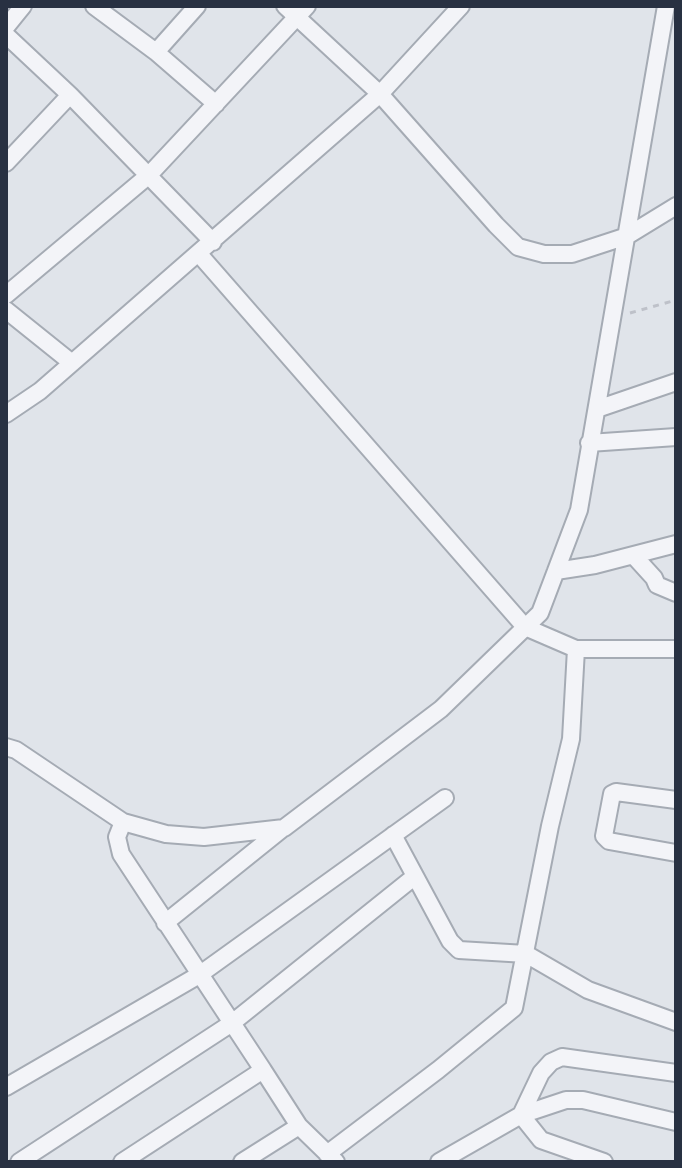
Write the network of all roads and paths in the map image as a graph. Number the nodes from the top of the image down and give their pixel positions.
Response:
1 (23, 6) edge
2 (94, 6) edge
3 (197, 6) edge
4 (461, 6) edge
5 (666, 6) edge
6 (296, 10) edge
7 (6, 27) edge
8 (6, 35) edge
9 (156, 52) junction
10 (380, 94) junction
11 (70, 95) junction
12 (216, 104) junction
13 (6, 163) edge
14 (149, 175) junction
15 (676, 206) edge
16 (627, 236) junction
17 (213, 242) junction
18 (199, 254) junction
19 (6, 295) edge
20 (676, 300) edge
21 (6, 310) edge
22 (611, 319) junction
23 (72, 363) junction
24 (676, 382) edge
25 (597, 409) junction
26 (6, 414) edge
27 (676, 437) edge
28 (589, 443) junction
29 (676, 544) edge
30 (634, 556) junction
31 (556, 571) junction
32 (676, 593) edge
33 (525, 627) junction
34 (576, 649) junction
35 (676, 649) edge
36 (6, 747) edge
37 (445, 798) dead end
38 (676, 800) edge
39 (123, 822) junction
40 (284, 828) junction
41 (393, 835) junction
42 (676, 853) edge
43 (414, 877) junction
44 (165, 923) junction
45 (526, 954) junction
46 (199, 975) junction
47 (676, 1022) edge
48 (232, 1023) junction
49 (263, 1070) junction
50 (676, 1073) edge
51 (6, 1087) edge
52 (521, 1115) junction
53 (676, 1122) edge
54 (299, 1126) junction
55 (332, 1158) edge
56 (19, 1162) edge
57 (122, 1162) edge
58 (242, 1162) edge
59 (439, 1162) edge
60 (604, 1162) edge

1 - 7 street
2 - 9 street
3 - 9 street
4 - 10 street
5 - 16 street
6 - 10 street
6 - 12 street
8 - 11 street
9 - 12 street
10 - 16 street
10 - 17 street
11 - 13 street
11 - 14 street
12 - 14 street
14 - 17 street
14 - 19 street
15 - 16 street
16 - 22 street
17 - 18 street
18 - 23 street
18 - 33 street
20 - 22 path
21 - 23 street
22 - 25 street
23 - 26 street
24 - 25 street
25 - 28 street
27 - 28 street
28 - 31 street
29 - 30 street
30 - 31 street
30 - 32 street
31 - 33 street
33 - 34 street
33 - 40 street
34 - 35 street
34 - 45 street
36 - 39 street
37 - 41 street
38 - 42 street
39 - 40 street
39 - 44 street
40 - 44 street
41 - 43 street
41 - 46 street
43 - 45 street
43 - 48 street
44 - 46 street
45 - 47 street
45 - 55 street
46 - 48 street
46 - 51 street
48 - 49 street
48 - 56 street
49 - 54 street
49 - 57 street
50 - 52 street
52 - 53 street
52 - 59 street
52 - 60 street
54 - 55 street
54 - 58 street

